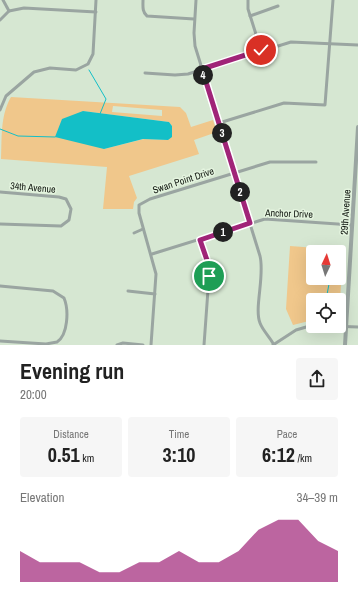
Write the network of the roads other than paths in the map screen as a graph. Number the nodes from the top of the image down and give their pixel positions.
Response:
1 (3, 0) edge
2 (96, 0) edge
3 (143, 0) edge
4 (196, 0) edge
5 (248, 0) edge
6 (333, 0) edge
7 (278, 6) dead end
8 (10, 12) junction
9 (96, 12) junction
10 (250, 16) junction
11 (194, 19) junction
12 (0, 20) edge
13 (330, 43) junction
14 (358, 45) edge
15 (261, 50) junction
16 (202, 69) junction
17 (145, 73) dead end
18 (0, 110) edge
19 (218, 123) junction
20 (358, 127) edge
21 (316, 162) dead end
22 (234, 173) junction
23 (0, 192) edge
24 (250, 223) junction
25 (0, 224) edge
26 (352, 225) junction
27 (358, 225) edge
28 (144, 229) junction
29 (134, 233) dead end
30 (200, 240) junction
31 (152, 254) junction
32 (0, 286) edge
33 (128, 291) dead end
34 (156, 294) junction
35 (306, 327) edge
36 (346, 327) joint
37 (358, 328) edge
38 (346, 333) edge
39 (0, 341) edge
40 (117, 345) edge
41 (143, 345) edge
42 (151, 345) edge
43 (204, 345) edge
44 (273, 345) edge
45 (345, 345) edge

1 - 8 street
2 - 9 street
3 - 11 street
4 - 11 street
5 - 10 street
6 - 13 street
7 - 10 street
8 - 9 street
8 - 12 street
9 - 18 street
10 - 15 street
11 - 16 street
13 - 14 street
13 - 15 street
13 - 19 street
15 - 16 street
16 - 17 street
16 - 19 street
19 - 22 street
20 - 26 street, 29th Avenue
21 - 22 street, Swan Point Drive
22 - 24 street
22 - 28 street, Swan Point Drive
23 - 25 street, 34th Avenue
24 - 26 street, Anchor Drive
24 - 30 street, Anchor Drive
24 - 44 street
26 - 27 street, Anchor Drive
26 - 36 street, 29th Avenue
28 - 29 street
28 - 31 street
30 - 31 street, Anchor Drive
30 - 43 street
31 - 34 street
32 - 39 street
33 - 34 street
34 - 42 street
35 - 44 street
36 - 37 street
38 - 45 street, 29th Avenue
40 - 41 street

